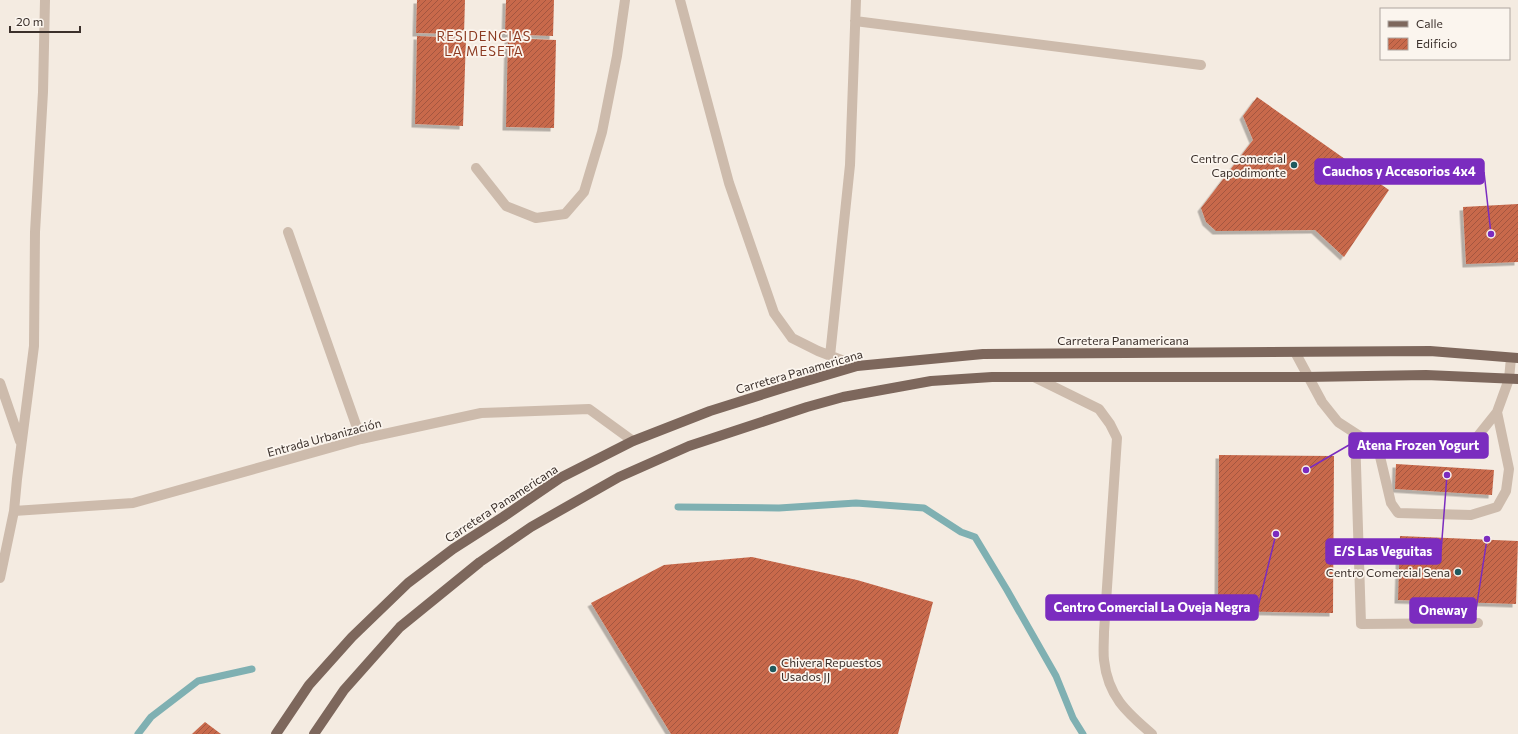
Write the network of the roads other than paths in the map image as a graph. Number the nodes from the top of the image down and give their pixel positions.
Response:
1 (45, 0) edge
2 (625, 0) edge
3 (680, 0) edge
4 (856, 0) edge
5 (855, 20) junction
6 (1201, 65) dead end
7 (476, 168) dead end
8 (288, 232) dead end
9 (1295, 352) junction
10 (830, 356) junction
11 (1514, 358) edge
12 (857, 366) junction
13 (1034, 377) junction
14 (1308, 377) junction
15 (1513, 379) edge
16 (0, 383) edge
17 (1497, 412) junction
18 (1355, 434) junction
19 (361, 439) junction
20 (633, 441) junction
21 (21, 444) junction
22 (1378, 448) junction
23 (14, 511) junction
24 (0, 578) edge
25 (1478, 623) dead end
26 (276, 734) edge
27 (314, 734) edge
28 (1152, 734) edge

1 - 21 street
2 - 7 street
3 - 10 street
4 - 5 street
5 - 6 street
5 - 10 street
8 - 19 street
9 - 11 main road, Carretera Panamericana
9 - 12 main road, Carretera Panamericana
9 - 14 street
10 - 12 street
11 - 15 street
12 - 20 main road, Carretera Panamericana
13 - 14 main road
13 - 27 main road
13 - 28 street
14 - 15 main road
14 - 18 street
15 - 17 street
16 - 21 street
17 - 22 street
17 - 22 street
18 - 22 street
18 - 25 street
19 - 20 street, Entrada Urbanización
19 - 23 street, Entrada Urbanización
20 - 26 main road, Carretera Panamericana
21 - 23 street
23 - 24 street

